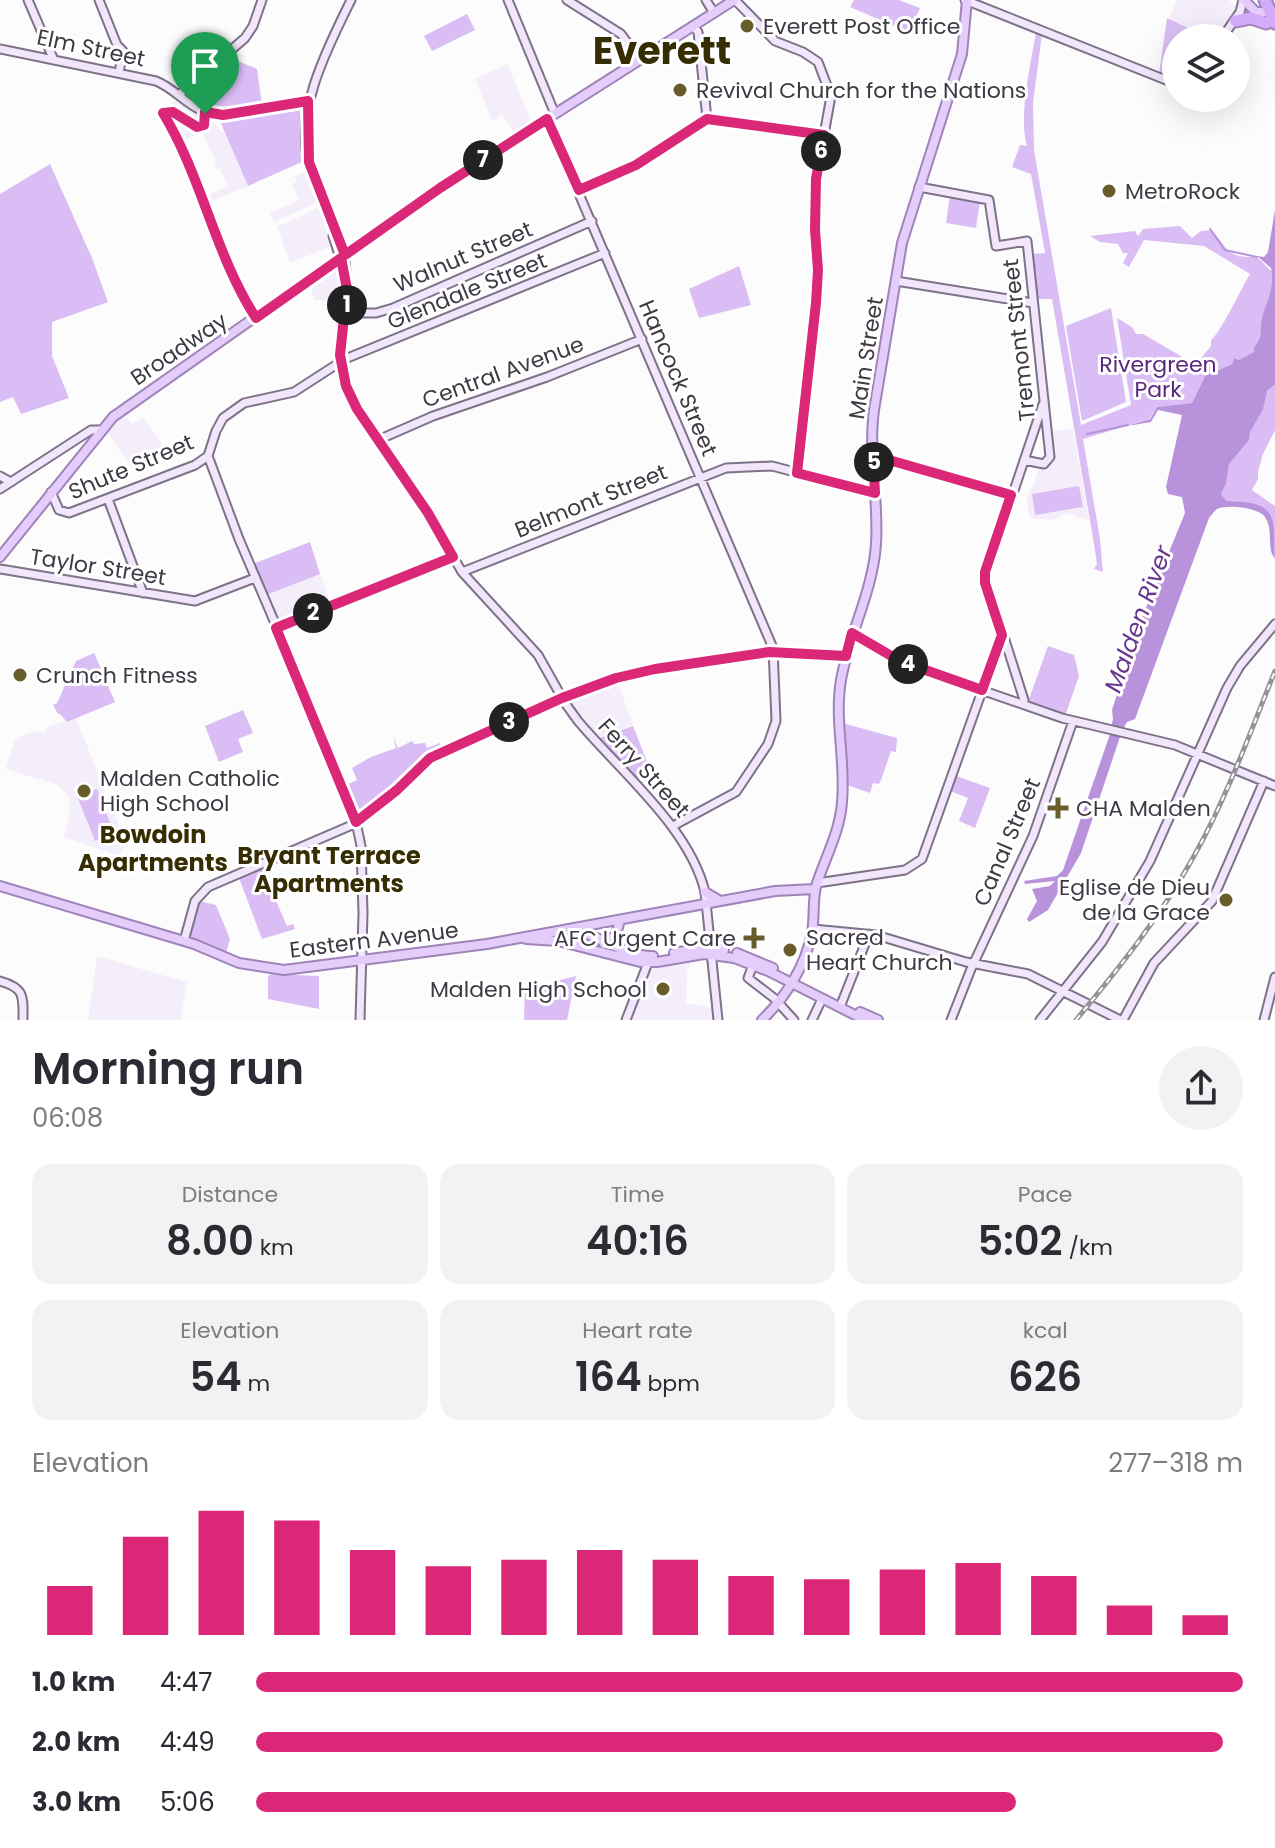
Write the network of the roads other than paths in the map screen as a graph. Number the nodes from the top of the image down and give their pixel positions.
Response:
1 (28, 0) edge
2 (262, 0) edge
3 (351, 0) edge
4 (508, 0) edge
5 (567, 0) edge
6 (706, 0) edge
7 (734, 0) edge
8 (966, 0) edge
9 (1244, 0) edge
10 (1265, 0) edge
11 (1272, 0) edge
12 (99, 2) edge
13 (1254, 11) junction
14 (714, 13) junction
15 (1273, 19) edge
16 (1233, 23) junction
17 (693, 26) junction
18 (0, 49) edge
19 (53, 58) junction
20 (640, 60) junction
21 (119, 73) junction
22 (1162, 78) edge
23 (180, 94) junction
24 (308, 101) junction
25 (205, 112) junction
26 (551, 117) junction
27 (707, 119) junction
28 (824, 135) junction
29 (919, 187) junction
30 (579, 190) junction
31 (592, 221) junction
32 (605, 253) junction
33 (343, 256) junction
34 (896, 281) junction
35 (1033, 303) junction
36 (346, 313) junction
37 (256, 318) junction
38 (642, 339) junction
39 (341, 361) junction
40 (1043, 402) junction
41 (1035, 426) junction
42 (1047, 435) junction
43 (90, 436) junction
44 (378, 440) junction
45 (208, 456) junction
46 (873, 456) junction
47 (1024, 460) junction
48 (797, 473) junction
49 (0, 476) edge
50 (700, 477) junction
51 (11, 482) junction
52 (0, 489) edge
53 (51, 492) junction
54 (875, 493) junction
55 (1011, 495) junction
56 (108, 499) junction
57 (0, 557) edge
58 (453, 557) junction
59 (0, 569) edge
60 (462, 572) junction
61 (255, 578) junction
62 (143, 593) junction
63 (1275, 616) edge
64 (1275, 624) edge
65 (276, 628) junction
66 (852, 633) junction
67 (1002, 635) junction
68 (773, 652) junction
69 (846, 656) junction
70 (1227, 688) junction
71 (982, 690) junction
72 (562, 698) junction
73 (1024, 700) dead end
74 (1073, 721) junction
75 (1198, 753) junction
76 (1264, 781) junction
77 (1275, 786) edge
78 (356, 822) junction
79 (673, 826) junction
80 (0, 886) edge
81 (816, 886) junction
82 (705, 892) junction
83 (721, 901) junction
84 (707, 903) junction
85 (620, 920) junction
86 (813, 929) junction
87 (559, 930) junction
88 (869, 934) junction
89 (616, 935) junction
90 (510, 940) junction
91 (184, 941) junction
92 (558, 941) junction
93 (606, 943) junction
94 (579, 946) junction
95 (621, 951) junction
96 (711, 952) junction
97 (630, 960) junction
98 (654, 960) junction
99 (362, 962) junction
100 (974, 964) junction
101 (753, 965) junction
102 (1275, 977) edge
103 (641, 980) junction
104 (0, 981) edge
105 (793, 983) junction
106 (1064, 991) junction
107 (822, 999) junction
108 (779, 1004) junction
109 (841, 1005) junction
110 (1093, 1007) junction
111 (23, 1020) edge
112 (360, 1020) edge
113 (626, 1020) edge
114 (718, 1020) edge
115 (762, 1020) edge
116 (794, 1020) edge
117 (812, 1020) edge
118 (865, 1020) edge
119 (878, 1020) edge
120 (951, 1020) edge
121 (1040, 1020) edge
122 (1114, 1020) edge
123 (1122, 1020) edge
124 (1264, 1020) edge

1 - 19 street
2 - 23 street
3 - 24 street, Ferry Street
4 - 26 street, Hancock Street
5 - 20 street
6 - 14 street
7 - 14 main road, Broadway
7 - 28 street
8 - 22 street
8 - 29 main road, Main Street
9 - 13 main road
9 - 16 street
10 - 15 highway
11 - 15 highway
12 - 21 street
13 - 15 highway
13 - 16 street
14 - 17 main road, Broadway
15 - 16 highway
17 - 20 main road, Broadway
17 - 27 street
18 - 19 street, Elm Street
19 - 21 street, Elm Street
20 - 26 main road, Broadway
21 - 23 street, Elm Street
23 - 25 street, Elm Street
24 - 25 street
24 - 33 street, Ferry Street
25 - 37 street
26 - 30 street, Hancock Street
26 - 33 main road, Broadway
27 - 28 street
27 - 30 street
28 - 48 street
29 - 34 main road, Main Street
29 - 35 street, Tremont Street
30 - 31 street, Hancock Street
31 - 32 street, Hancock Street
31 - 36 street, Walnut Street
32 - 38 street, Hancock Street
32 - 39 street, Glendale Street
33 - 36 street, Ferry Street
33 - 37 main road, Broadway
34 - 35 street
34 - 46 main road, Main Street
35 - 40 street, Tremont Street
36 - 39 street, Ferry Street
37 - 43 main road, Broadway
38 - 44 street, Central Avenue
38 - 50 street, Hancock Street
39 - 44 street, Ferry Street
39 - 45 street, Shute Street
40 - 41 street
40 - 42 street, Tremont Street
41 - 42 street, Tremont Street
41 - 47 street
42 - 47 street, Tremont Street
43 - 51 street
43 - 53 main road, Broadway
44 - 58 street, Ferry Street
45 - 56 street, Shute Street
45 - 61 street
46 - 54 main road, Main Street
46 - 55 street
47 - 55 street
48 - 50 street, Belmont Street
48 - 54 street, Belmont Street
49 - 51 street
50 - 60 street, Belmont Street
50 - 68 street, Hancock Street
51 - 52 street
53 - 56 street, Shute Street
53 - 57 main road, Broadway
54 - 66 main road, Main Street
55 - 67 street
56 - 62 street
58 - 60 street, Ferry Street
58 - 65 street
59 - 62 street, Taylor Street
60 - 72 street, Ferry Street
61 - 62 street, Taylor Street
61 - 65 street
63 - 70 street
64 - 70 street
65 - 78 street
66 - 69 main road, Main Street
66 - 71 street
67 - 71 street
67 - 73 street
68 - 69 street
68 - 72 street
68 - 79 street, Hancock Street
69 - 81 main road, Main Street
70 - 75 street
71 - 74 street
71 - 81 street
72 - 78 street
72 - 79 street, Ferry Street
74 - 75 street
74 - 100 street, Canal Street
75 - 76 street
75 - 106 street
76 - 77 street
76 - 123 street
78 - 91 street
78 - 99 street
79 - 82 street, Ferry Street
80 - 91 main road, Eastern Avenue
81 - 83 main road, Eastern Avenue
81 - 86 main road, Main Street
82 - 83 main road
82 - 84 street, Ferry Street
83 - 84 main road, Eastern Avenue
84 - 85 main road, Eastern Avenue
84 - 96 street, Ferry Street
85 - 87 main road, Eastern Avenue
85 - 89 main road
86 - 88 street
86 - 105 main road, Main Street
87 - 90 main road, Eastern Avenue
87 - 92 main road
87 - 93 main road
88 - 100 street
88 - 109 street
89 - 93 main road
89 - 95 main road
90 - 92 main road
90 - 99 main road, Eastern Avenue
91 - 99 main road, Eastern Avenue
92 - 94 main road
93 - 94 main road
93 - 95 main road
94 - 97 main road
95 - 98 main road
96 - 98 main road
96 - 101 main road
96 - 105 main road
96 - 114 street, Ferry Street
97 - 98 main road
97 - 103 street
98 - 103 street
98 - 103 street
99 - 112 street
100 - 106 street
100 - 120 street, Canal Street
101 - 105 main road
101 - 108 street
102 - 124 street
103 - 113 street
104 - 111 street
105 - 107 main road
105 - 108 main road, Main Street
105 - 109 main road
106 - 110 street
106 - 121 street
107 - 109 main road
107 - 117 street
108 - 115 main road, Main Street
108 - 116 street
109 - 118 main road
109 - 119 main road
110 - 122 street
110 - 123 street

